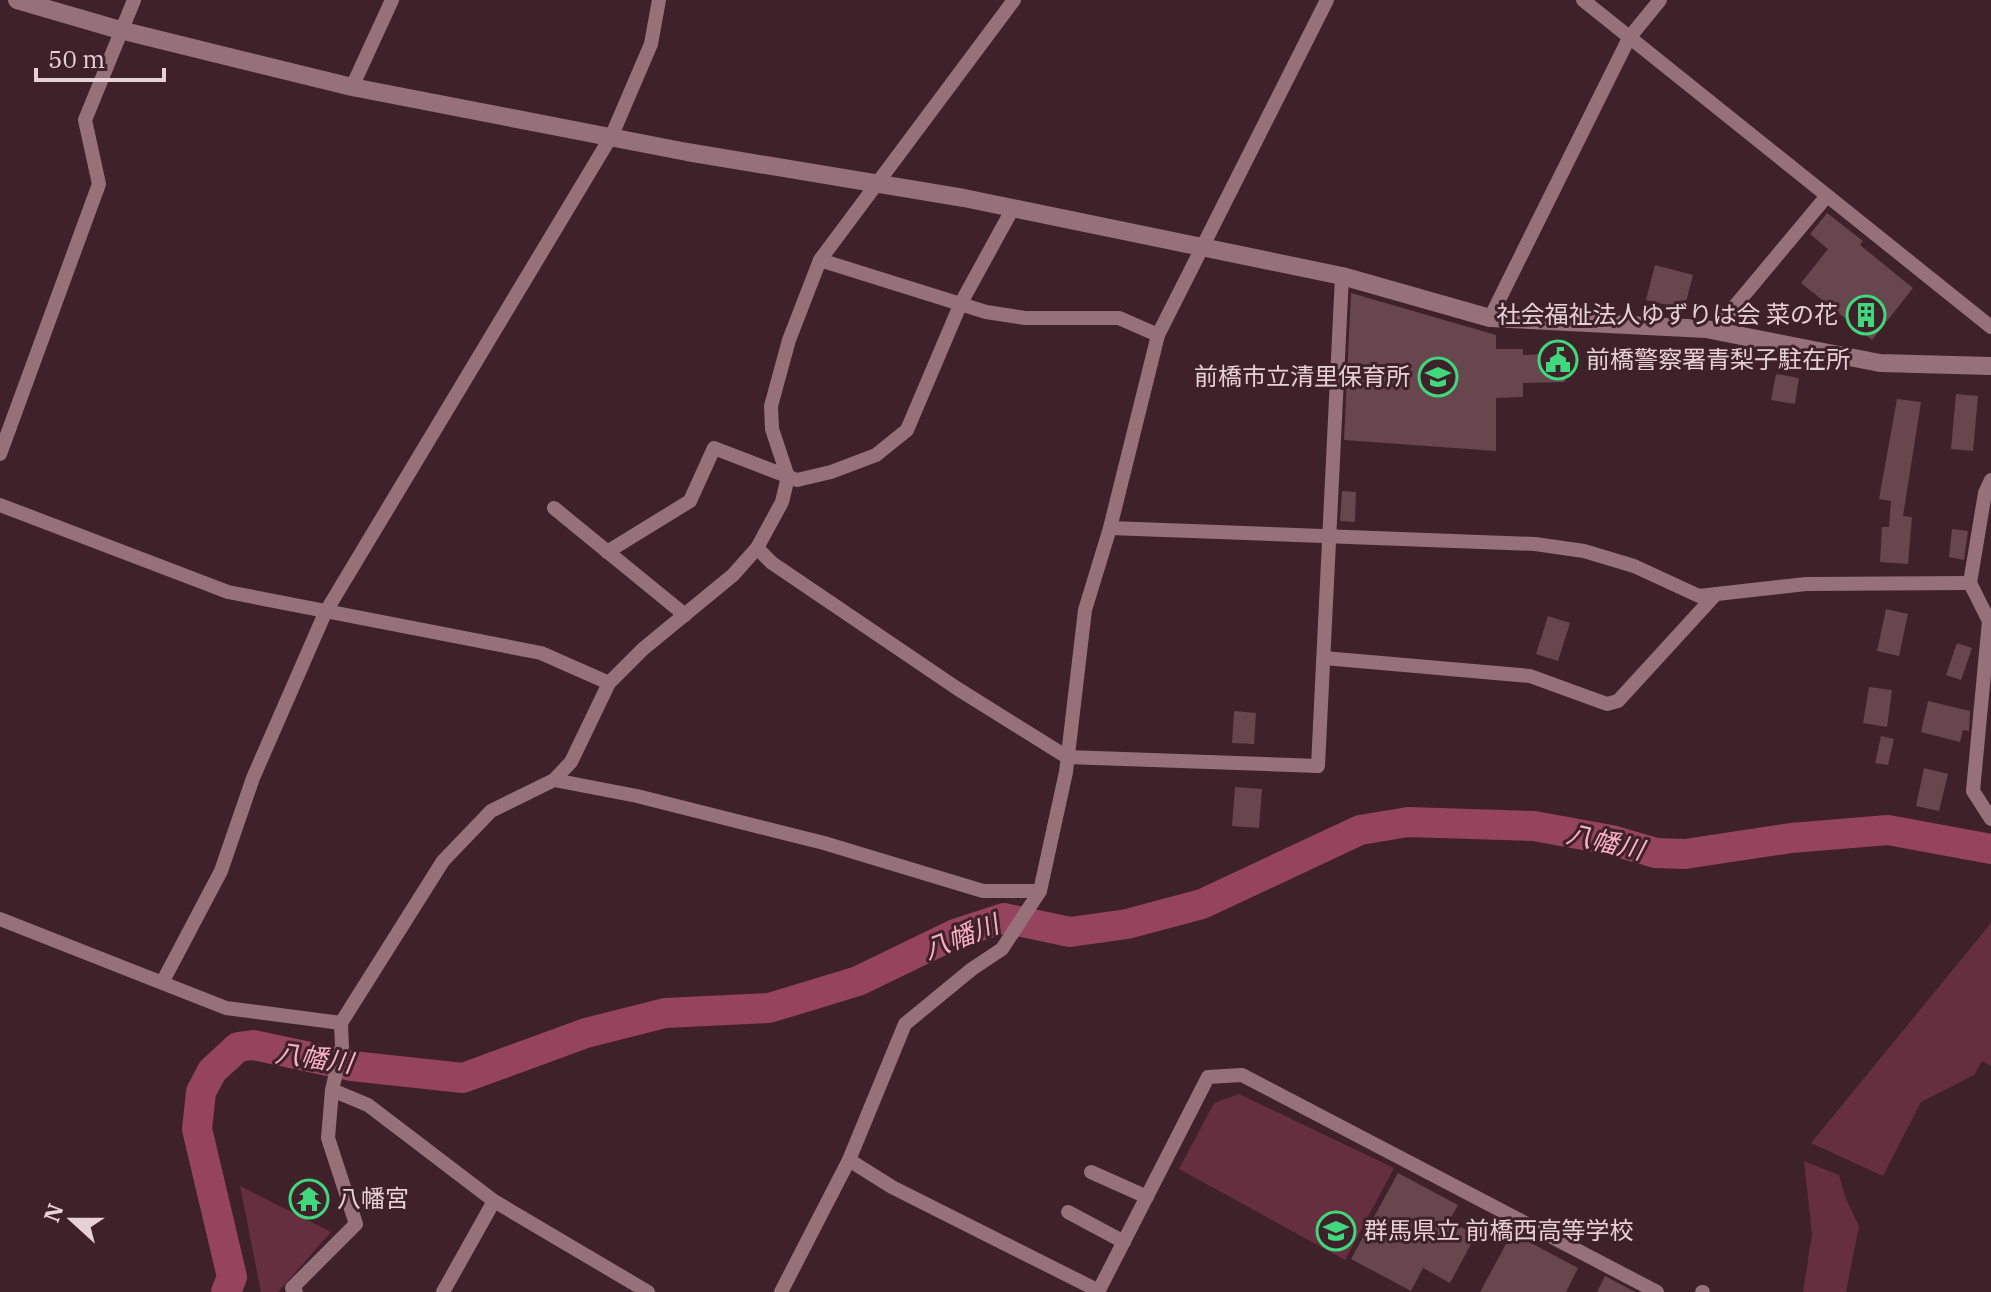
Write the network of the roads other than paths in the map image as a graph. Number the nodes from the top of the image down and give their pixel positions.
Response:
1 (17, 0) edge
2 (134, 0) edge
3 (392, 0) edge
4 (659, 0) edge
5 (1014, 0) edge
6 (1327, 0) edge
7 (1583, 0) edge
8 (1660, 0) edge
9 (120, 30) junction
10 (1629, 38) junction
11 (352, 87) junction
12 (612, 135) junction
13 (876, 183) junction
14 (1826, 197) junction
15 (1013, 208) junction
16 (1202, 247) junction
17 (820, 260) junction
18 (1342, 276) junction
19 (961, 303) junction
20 (1490, 318) junction
21 (1991, 327) edge
22 (1714, 331) junction
23 (1158, 335) junction
24 (1991, 366) edge
25 (0, 454) edge
26 (788, 477) junction
27 (1991, 480) edge
28 (0, 505) edge
29 (554, 508) dead end
30 (1110, 528) junction
31 (1327, 534) junction
32 (757, 548) junction
33 (607, 552) junction
34 (1970, 583) junction
35 (1716, 594) junction
36 (325, 613) junction
37 (685, 615) junction
38 (1324, 658) junction
39 (609, 683) junction
40 (1067, 757) junction
41 (554, 780) junction
42 (1991, 819) edge
43 (1040, 891) junction
44 (0, 919) edge
45 (163, 981) junction
46 (341, 1023) junction
47 (333, 1083) junction
48 (849, 1160) junction
49 (1091, 1172) dead end
50 (1147, 1197) junction
51 (494, 1201) junction
52 (1068, 1212) dead end
53 (1124, 1242) junction
54 (296, 1292) edge
55 (443, 1292) edge
56 (648, 1292) edge
57 (781, 1292) edge
58 (1099, 1292) edge
59 (1657, 1292) edge

1 - 9 street
2 - 9 street
3 - 11 street
4 - 12 street
5 - 13 street
6 - 16 street
7 - 10 street
8 - 10 street
9 - 11 street
9 - 25 street
10 - 14 street
10 - 20 street
11 - 12 street
12 - 13 street
12 - 36 street
13 - 15 street
13 - 17 street
14 - 21 street
14 - 22 street
15 - 16 street
15 - 19 street
16 - 18 street
16 - 23 street
17 - 19 street
17 - 26 street
18 - 20 street
18 - 31 street
19 - 23 street
19 - 26 street
20 - 22 street
22 - 24 street
23 - 30 street
26 - 32 street
26 - 33 street
27 - 34 street
28 - 36 street
29 - 33 street
30 - 31 street
30 - 40 street
31 - 35 street
31 - 38 street
32 - 37 street
32 - 40 street
33 - 37 street
34 - 35 street
34 - 42 street
35 - 38 street
36 - 39 street
36 - 45 street
37 - 39 street
38 - 40 street
39 - 41 street
40 - 43 street
41 - 43 street
41 - 46 street
43 - 48 street
44 - 45 street
45 - 46 street
46 - 47 street
47 - 51 street
47 - 54 street
48 - 57 street
48 - 58 street
49 - 50 street
50 - 53 street
50 - 59 street
51 - 55 street
51 - 56 street
52 - 53 street
53 - 58 street

